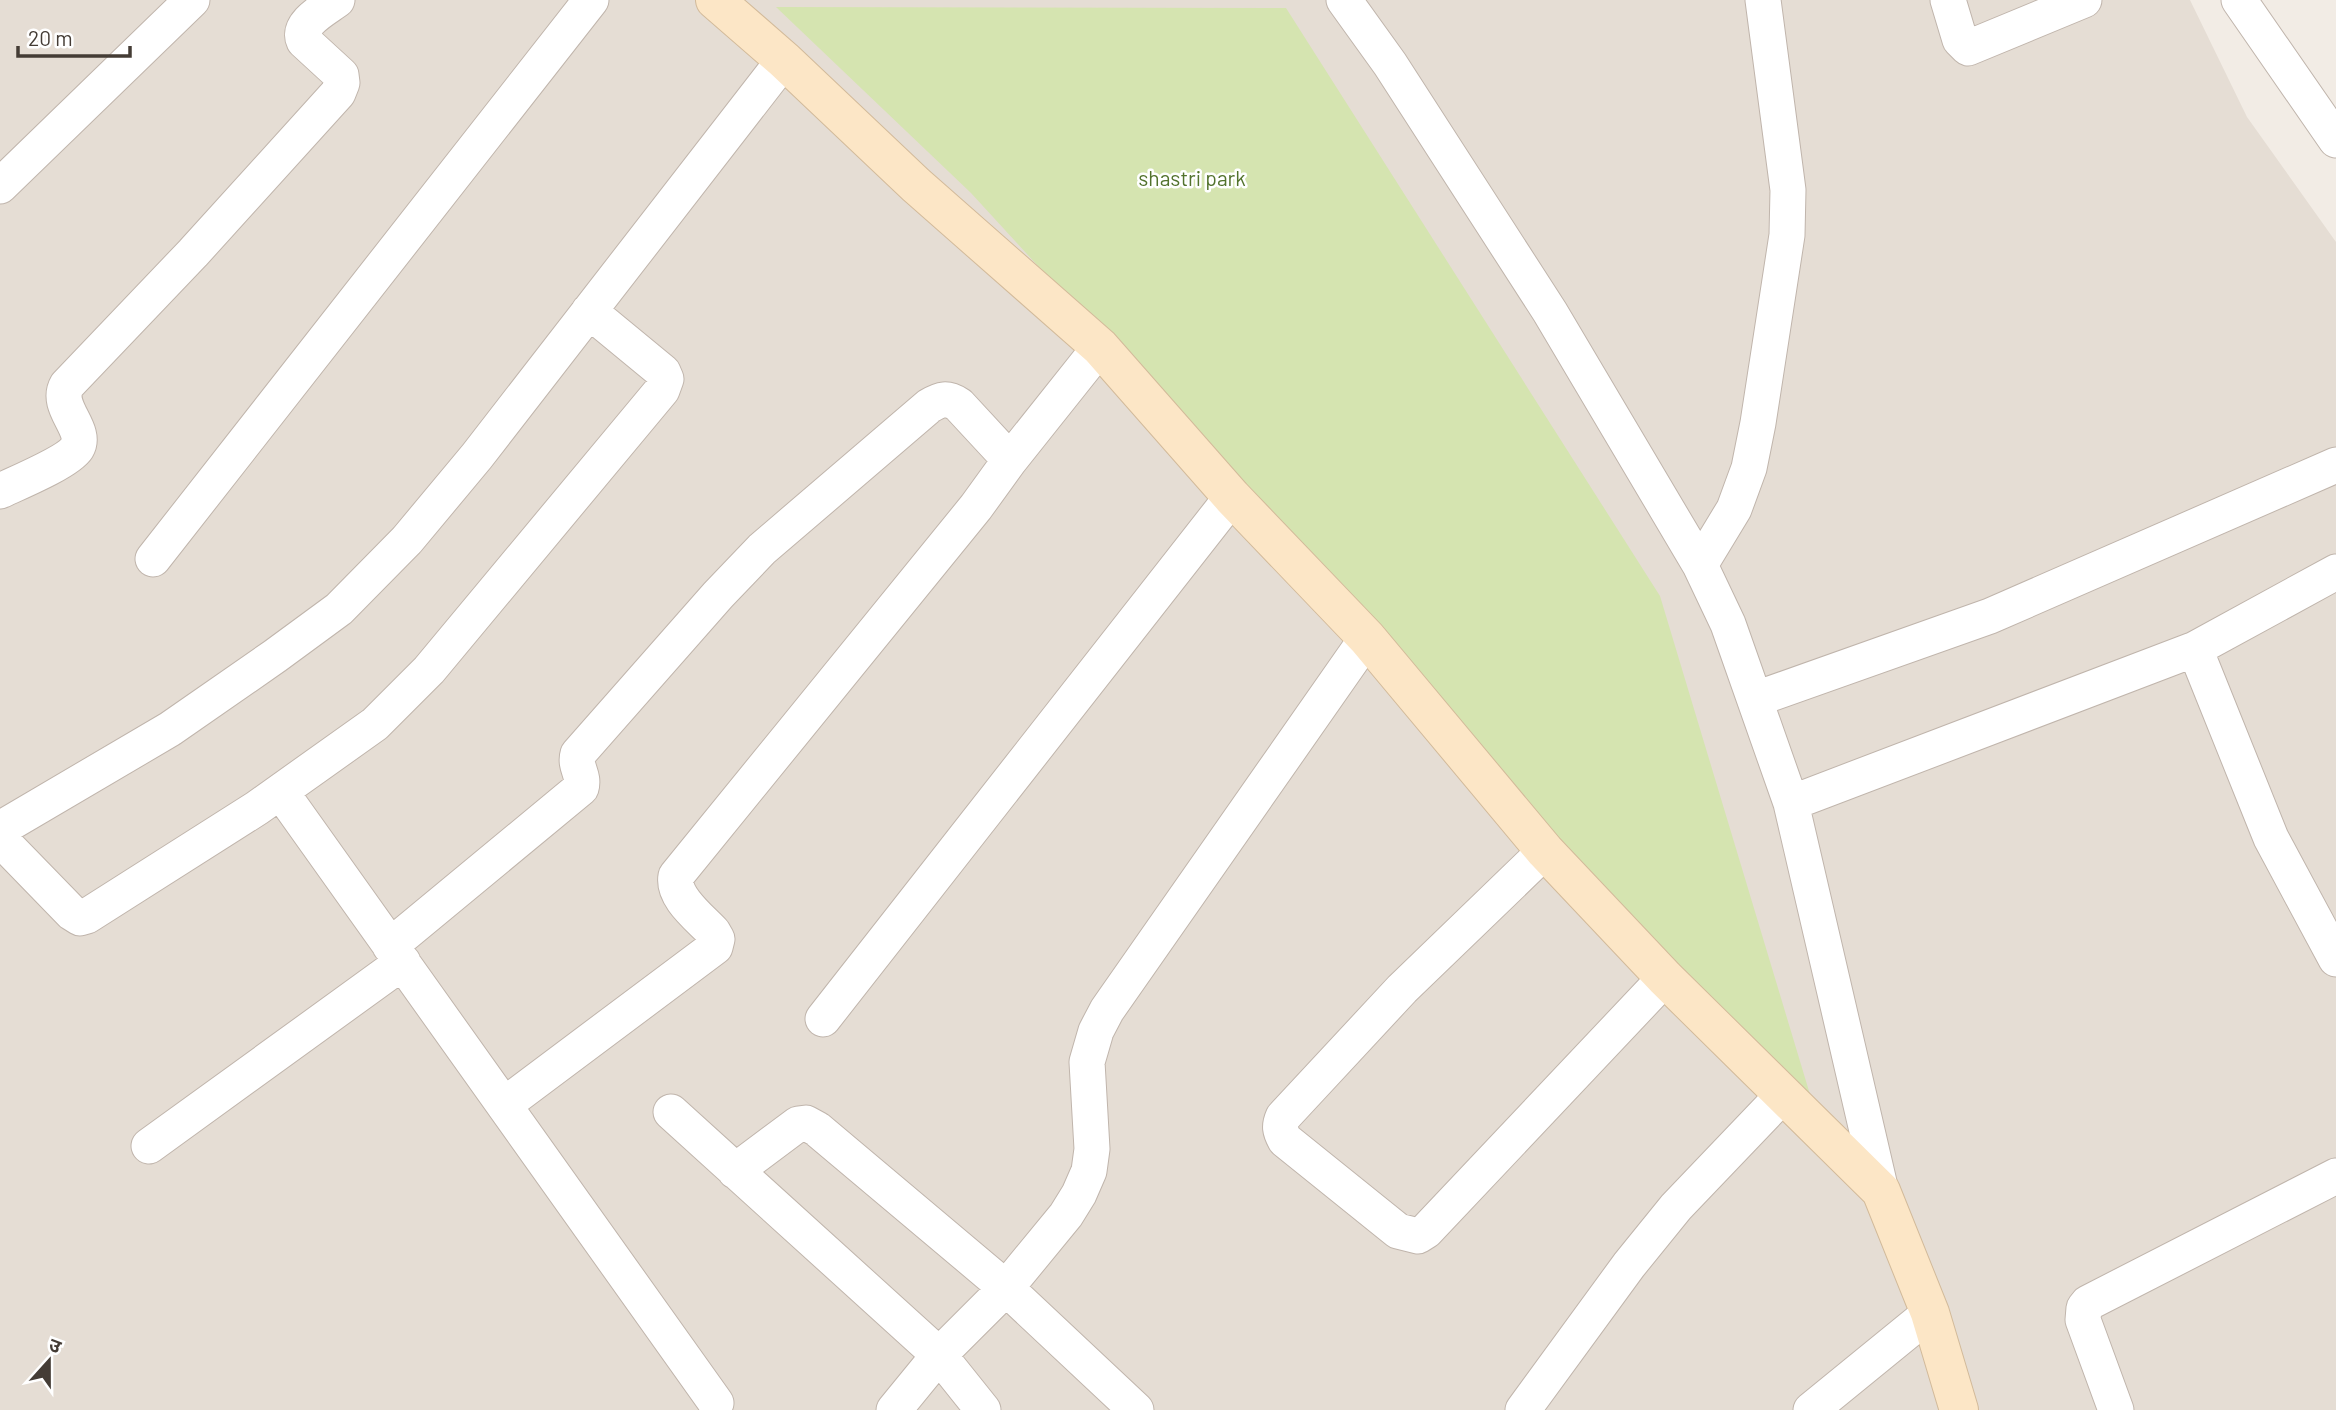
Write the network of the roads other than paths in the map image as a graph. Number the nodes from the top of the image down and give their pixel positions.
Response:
1 (192, 0) edge
2 (337, 0) edge
3 (591, 0) edge
4 (715, 0) edge
5 (1344, 0) edge
6 (1763, 0) edge
7 (1948, 0) edge
8 (2084, 0) edge
9 (2239, 0) edge
10 (784, 60) junction
11 (2336, 140) edge
12 (0, 186) edge
13 (589, 311) junction
14 (1100, 347) junction
15 (1010, 460) junction
16 (2336, 465) edge
17 (0, 491) edge
18 (1232, 497) junction
19 (153, 559) dead end
20 (1700, 565) junction
21 (2336, 572) edge
22 (1367, 638) junction
23 (2194, 649) junction
24 (1756, 699) junction
25 (281, 792) junction
26 (1791, 803) junction
27 (0, 829) edge
28 (0, 839) edge
29 (1545, 851) junction
30 (397, 954) junction
31 (2336, 959) edge
32 (1665, 978) junction
33 (823, 1019) dead end
34 (1783, 1095) junction
35 (504, 1105) junction
36 (671, 1112) dead end
37 (149, 1146) dead end
38 (736, 1171) junction
39 (2336, 1176) edge
40 (1881, 1191) junction
41 (1006, 1288) junction
42 (1930, 1313) junction
43 (939, 1355) junction
44 (716, 1403) dead end
45 (894, 1410) edge
46 (983, 1410) edge
47 (1136, 1410) edge
48 (1523, 1410) edge
49 (1811, 1410) edge
50 (1959, 1410) edge
51 (2116, 1410) edge

1 - 12 street
2 - 17 street
3 - 19 street
4 - 10 street
5 - 20 street
6 - 20 street
7 - 8 street
9 - 11 street
10 - 13 street
10 - 14 street
13 - 25 street
13 - 27 street
14 - 15 street
14 - 18 street
15 - 30 street
15 - 35 street
16 - 24 street
18 - 22 street
18 - 33 street
20 - 24 street
21 - 23 street
22 - 29 street
22 - 41 street
23 - 26 street
23 - 31 street
24 - 26 street
25 - 28 street
25 - 30 street
26 - 40 street
29 - 32 street
29 - 32 street
30 - 35 street
30 - 37 street
32 - 34 street
34 - 40 street
34 - 48 street
35 - 44 street
36 - 38 street
38 - 41 street
38 - 43 street
39 - 51 street
40 - 42 street
41 - 43 street
41 - 47 street
42 - 49 street
42 - 50 street
43 - 45 street
43 - 46 street

